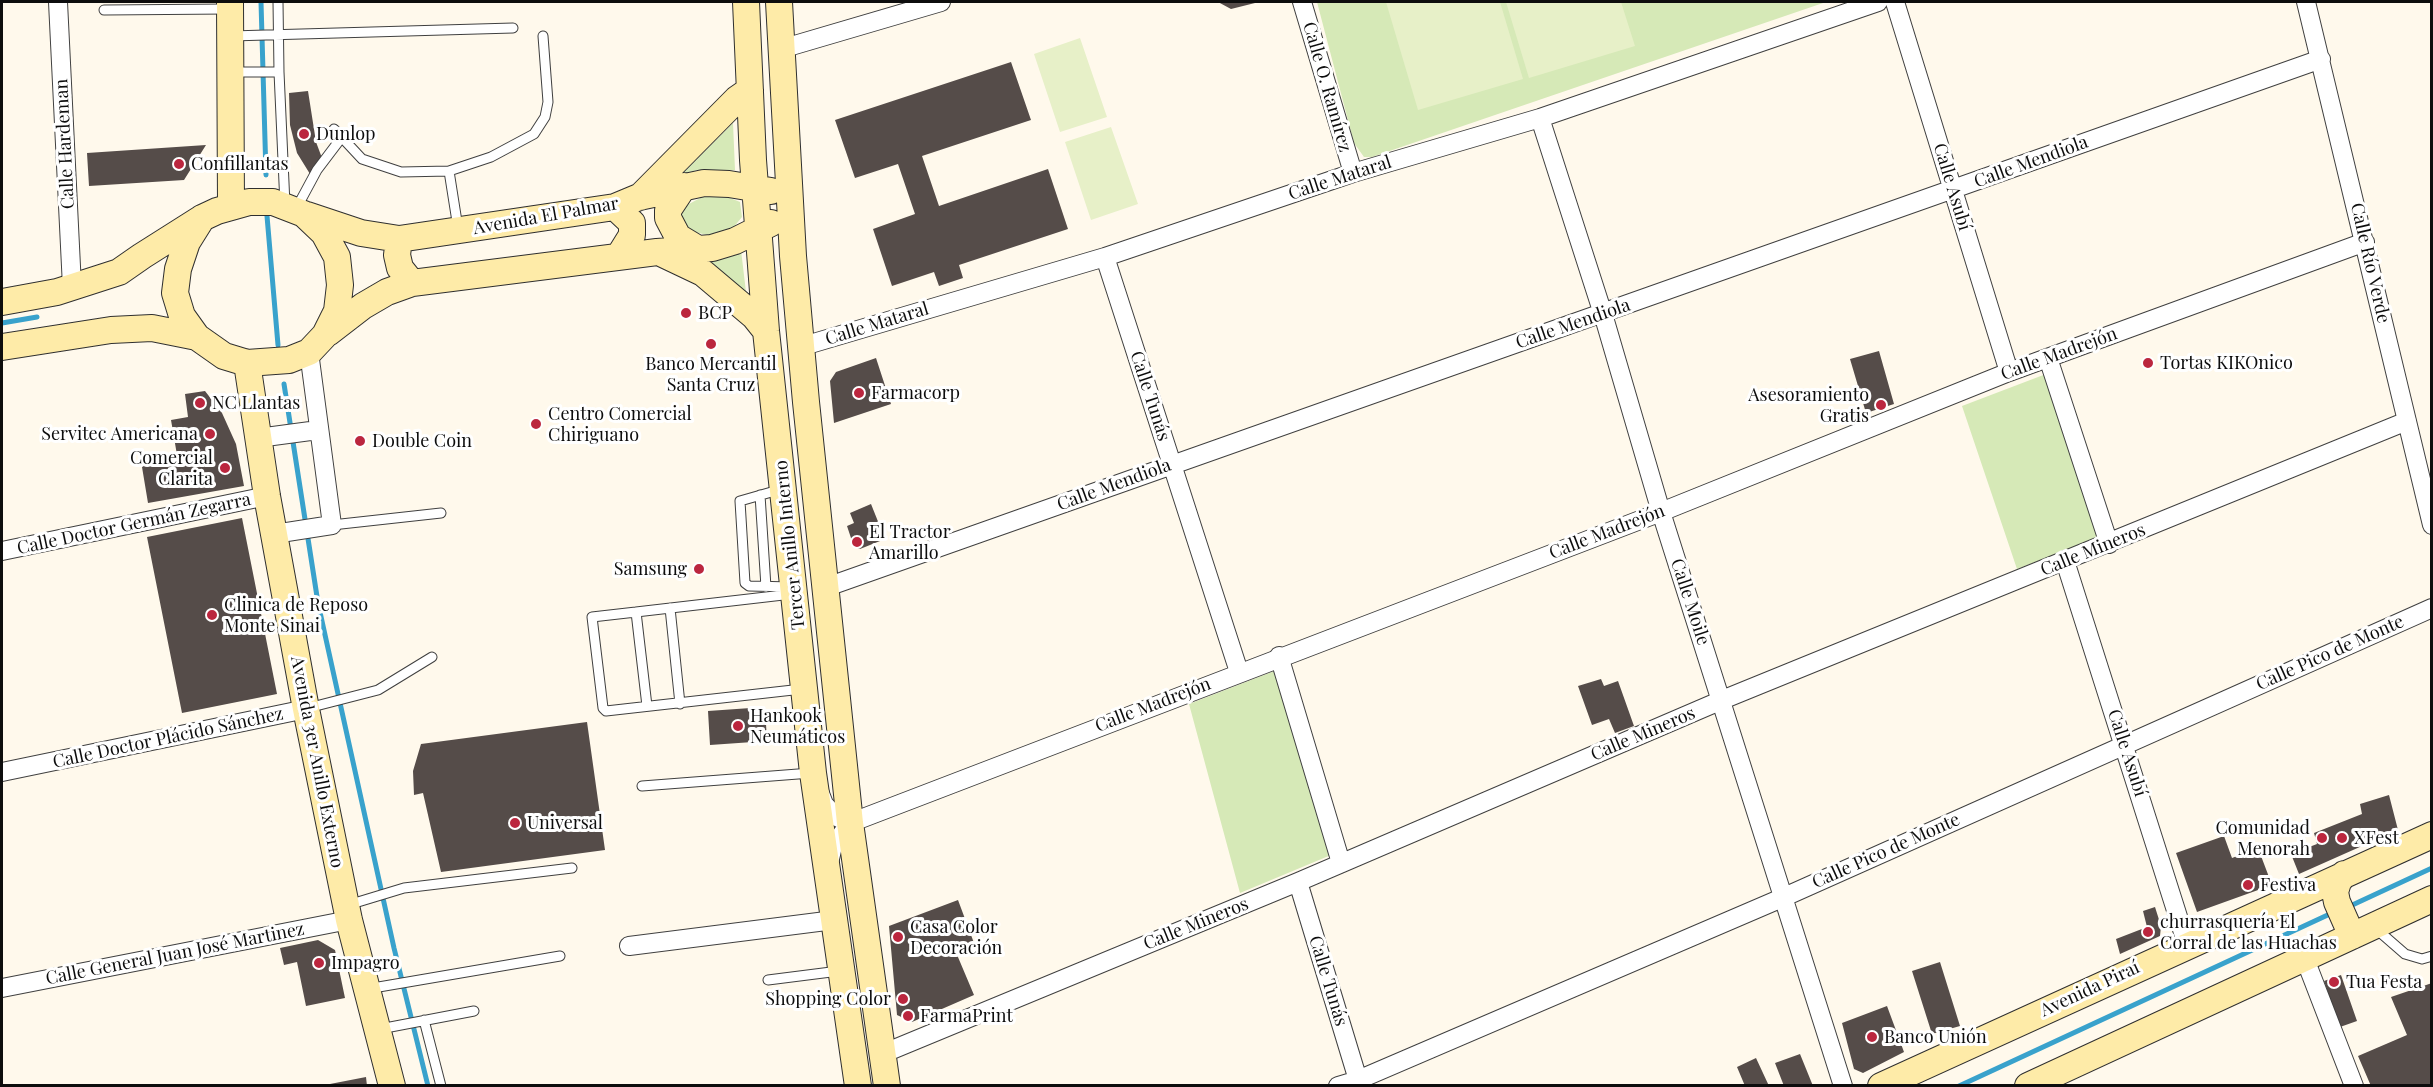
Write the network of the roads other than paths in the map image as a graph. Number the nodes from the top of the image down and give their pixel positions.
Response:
1 (58, 2) edge
2 (278, 2) edge
3 (746, 2) edge
4 (759, 2) edge
5 (779, 2) edge
6 (941, 2) edge
7 (1302, 2) edge
8 (1878, 2) edge
9 (1895, 2) edge
10 (2306, 2) edge
11 (230, 5) edge
12 (104, 10) dead end
13 (513, 28) dead end
14 (274, 34) junction
15 (235, 35) junction
16 (543, 36) dead end
17 (781, 49) junction
18 (2321, 59) junction
19 (238, 72) junction
20 (275, 72) junction
21 (750, 90) junction
22 (1540, 117) junction
23 (334, 129) dead end
24 (342, 137) junction
25 (449, 171) junction
26 (1353, 173) junction
27 (684, 186) junction
28 (755, 188) junction
29 (1953, 189) junction
30 (639, 197) junction
31 (790, 204) junction
32 (231, 205) junction
33 (615, 207) junction
34 (295, 210) junction
35 (202, 218) junction
36 (758, 230) junction
37 (459, 231) junction
38 (399, 239) junction
39 (2365, 242) junction
40 (698, 249) junction
41 (657, 252) junction
42 (619, 256) junction
43 (1105, 257) junction
44 (412, 283) junction
45 (72, 287) junction
46 (2, 302) edge
47 (1603, 314) junction
48 (766, 331) junction
49 (197, 337) junction
50 (317, 344) junction
51 (2, 347) edge
52 (800, 347) junction
53 (2048, 358) junction
54 (247, 363) junction
55 (2009, 372) junction
56 (2407, 421) junction
57 (318, 430) junction
58 (266, 437) junction
59 (1172, 464) junction
60 (772, 492) junction
61 (267, 496) junction
62 (1661, 512) junction
63 (441, 513) dead end
64 (2432, 525) edge
65 (323, 526) junction
66 (280, 533) junction
67 (2109, 544) junction
68 (2, 551) edge
69 (2065, 561) junction
70 (766, 586) junction
71 (824, 588) junction
72 (794, 590) junction
73 (670, 608) junction
74 (2432, 608) edge
75 (636, 612) junction
76 (1280, 656) junction
77 (432, 657) dead end
78 (1239, 672) junction
79 (804, 688) junction
80 (1722, 700) junction
81 (680, 704) junction
82 (647, 706) junction
83 (315, 707) junction
84 (2124, 744) junction
85 (2, 772) edge
86 (813, 773) junction
87 (642, 786) dead end
88 (850, 823) junction
89 (2432, 835) edge
90 (1341, 863) junction
91 (572, 868) dead end
92 (2344, 874) junction
93 (827, 875) junction
94 (1298, 882) junction
95 (1782, 898) junction
96 (2432, 899) edge
97 (353, 908) junction
98 (834, 920) junction
99 (2352, 922) junction
100 (2187, 945) junction
101 (629, 946) dead end
102 (560, 956) dead end
103 (2432, 956) edge
104 (2305, 959) junction
105 (841, 970) junction
106 (768, 980) dead end
107 (376, 987) junction
108 (2, 988) edge
109 (474, 1011) dead end
110 (422, 1020) junction
111 (386, 1028) junction
112 (882, 1054) junction
113 (853, 1057) junction
114 (1358, 1080) junction
115 (392, 1086) edge
116 (441, 1086) edge
117 (858, 1086) edge
118 (881, 1086) edge
119 (887, 1086) edge
120 (1338, 1086) edge
121 (1843, 1086) edge
122 (1881, 1086) edge
123 (2028, 1086) edge
124 (2354, 1086) edge

1 - 45 street, Calle Hardeman
2 - 14 lane
3 - 21 main road, Tercer Anillo Interno
4 - 17 main road
5 - 17 main road, Tercer Anillo Interno
6 - 17 street
7 - 26 street, Calle O. Ramírez
8 - 22 street, Calle Mataral
9 - 29 street, Calle Asubí
10 - 18 street, Calle Río Verde
11 - 12 lane
11 - 15 main road
13 - 14 lane
14 - 15 lane
14 - 20 lane
15 - 19 main road
16 - 25 lane
17 - 31 main road, Tercer Anillo Interno
18 - 29 street, Calle Mendiola
18 - 39 street, Calle Río Verde
19 - 20 lane
19 - 32 main road
20 - 34 lane
21 - 28 main road, Tercer Anillo Interno
21 - 30 main road
22 - 26 street, Calle Mataral
22 - 47 street, Calle Moile
23 - 24 lane
24 - 25 lane
24 - 34 lane
25 - 37 lane
26 - 43 street, Calle Mataral
27 - 28 main road, Avenida El Palmar
27 - 30 main road, Avenida El Palmar
27 - 40 main road
28 - 31 main road, Avenida El Palmar
28 - 36 main road, Tercer Anillo Interno
29 - 47 street, Calle Mendiola
29 - 55 street, Calle Asubí
30 - 33 main road, Avenida El Palmar
31 - 36 main road
31 - 52 main road, Tercer Anillo Interno
32 - 34 main road
32 - 35 main road
33 - 37 main road, Avenida El Palmar
33 - 42 main road
34 - 38 main road, Avenida El Palmar
34 - 50 main road
35 - 45 main road
35 - 49 main road
36 - 40 main road
36 - 48 main road, Tercer Anillo Interno
37 - 38 main road, Avenida El Palmar
38 - 44 main road
39 - 53 street, Calle Madrejón
39 - 56 street, Calle Río Verde
40 - 41 main road
41 - 42 main road
41 - 48 main road
42 - 44 main road
43 - 52 street, Calle Mataral
43 - 59 street, Calle Tunás
44 - 50 main road
45 - 46 main road
47 - 59 street, Calle Mendiola
47 - 62 street, Calle Moile
48 - 60 main road, Tercer Anillo Interno
49 - 51 main road
49 - 54 main road
50 - 54 main road
50 - 57 street
52 - 71 main road, Tercer Anillo Interno
53 - 55 street, Calle Madrejón
53 - 67 street
54 - 58 main road, Avenida 3er Anillo Externo
55 - 62 street, Calle Madrejón
56 - 64 street, Calle Río Verde
56 - 67 street, Calle Mineros
57 - 58 street
57 - 65 street
58 - 61 main road, Avenida 3er Anillo Externo
59 - 71 street, Calle Mendiola
59 - 78 street, Calle Tunás
60 - 70 lane
60 - 70 lane
60 - 72 main road, Tercer Anillo Interno
61 - 66 main road, Avenida 3er Anillo Externo
61 - 68 street, Calle Doctor Germán Zegarra
62 - 76 street, Calle Madrejón
62 - 80 street, Calle Moile
63 - 65 lane
65 - 66 street
66 - 83 main road, Avenida 3er Anillo Externo
67 - 69 street, Calle Mineros
69 - 80 street, Calle Mineros
69 - 84 street, Calle Asubí
70 - 72 lane
71 - 88 main road, Tercer Anillo Interno
72 - 73 lane
72 - 79 main road, Tercer Anillo Interno
73 - 75 lane
73 - 81 lane
74 - 84 street, Calle Pico de Monte
75 - 82 lane
75 - 82 lane
76 - 78 street, Calle Madrejón
76 - 90 street
77 - 83 lane, Calle Doctor Plácido Sánchez
78 - 88 street, Calle Madrejón
79 - 81 lane
79 - 86 main road, Tercer Anillo Interno
80 - 90 street, Calle Mineros
80 - 95 street, Calle Moile
81 - 82 lane
83 - 85 street, Calle Doctor Plácido Sánchez
83 - 97 main road, Avenida 3er Anillo Externo
84 - 95 street, Calle Pico de Monte
84 - 100 street, Calle Asubí
86 - 87 lane
86 - 88 street
86 - 93 main road, Tercer Anillo Interno
88 - 93 street
88 - 112 main road, Tercer Anillo Interno
89 - 92 main road, Avenida Piraí
90 - 94 street, Calle Mineros
91 - 97 lane
92 - 99 main road
92 - 100 main road, Avenida Piraí
93 - 98 main road, Tercer Anillo Interno
94 - 112 street, Calle Mineros
94 - 114 street, Calle Tunás
95 - 114 street, Calle Pico de Monte
95 - 121 street, Calle Moile
96 - 99 main road
97 - 107 main road, Avenida 3er Anillo Externo
97 - 108 street, Calle General Juan José Martinez
98 - 101 street
98 - 105 main road, Tercer Anillo Interno
99 - 103 lane
99 - 104 main road
100 - 122 main road, Avenida Piraí
102 - 107 lane
104 - 123 main road
104 - 124 street
105 - 106 lane
105 - 113 main road, Tercer Anillo Interno
107 - 111 main road, Avenida 3er Anillo Externo
109 - 110 lane
110 - 111 lane
110 - 116 lane
111 - 115 main road, Avenida 3er Anillo Externo
112 - 119 main road, Tercer Anillo Interno
113 - 117 main road, Tercer Anillo Interno
113 - 118 main road
114 - 120 street, Calle Pico de Monte

